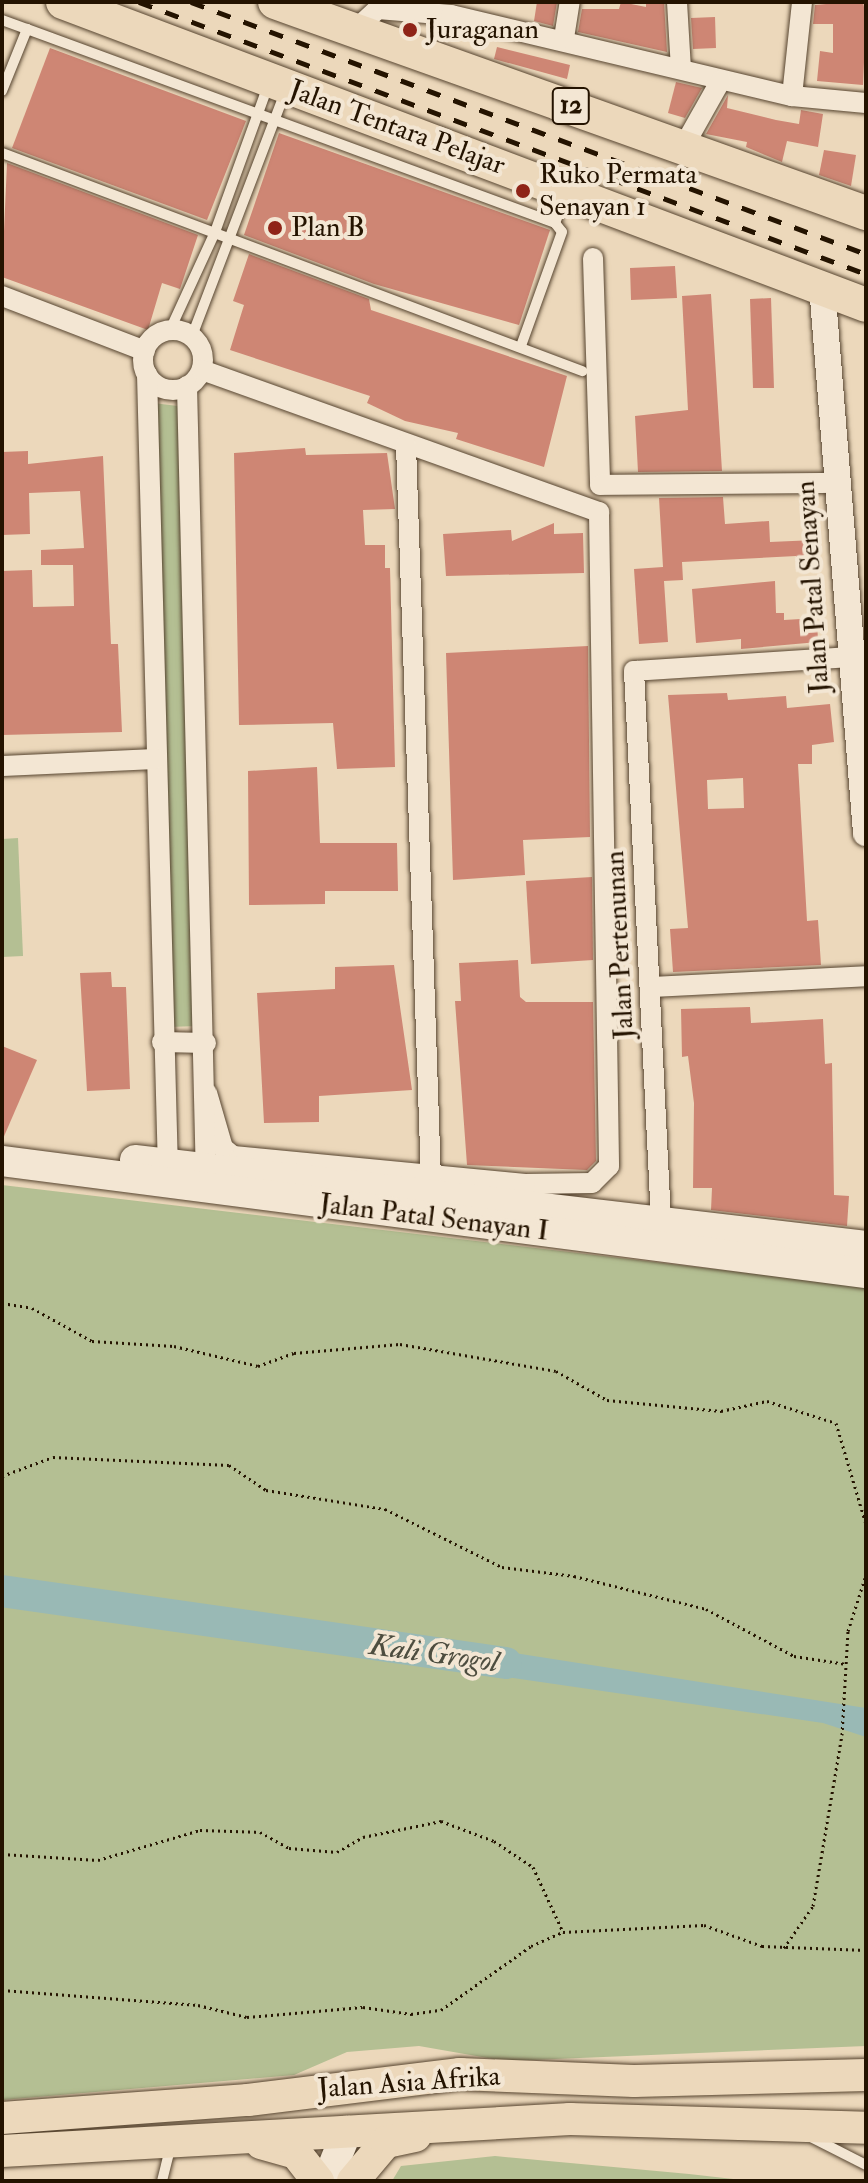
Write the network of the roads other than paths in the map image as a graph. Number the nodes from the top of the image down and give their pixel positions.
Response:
1 (63, 2) edge
2 (275, 2) edge
3 (570, 2) edge
4 (677, 2) edge
5 (802, 2) edge
6 (452, 9) edge
7 (2, 20) edge
8 (27, 29) junction
9 (353, 32) junction
10 (564, 38) junction
11 (681, 69) junction
12 (721, 80) junction
13 (278, 85) junction
14 (2, 91) edge
15 (792, 96) junction
16 (866, 103) edge
17 (256, 114) junction
18 (275, 120) junction
19 (685, 144) junction
20 (2, 153) edge
21 (568, 190) junction
22 (866, 213) edge
23 (555, 223) junction
24 (215, 232) junction
25 (234, 239) junction
26 (593, 258) dead end
27 (822, 286) junction
28 (2, 296) edge
29 (863, 304) edge
30 (170, 330) junction
31 (192, 336) junction
32 (827, 336) junction
33 (521, 346) junction
34 (145, 351) junction
35 (202, 370) junction
36 (582, 371) dead end
37 (147, 374) junction
38 (187, 386) junction
39 (406, 445) junction
40 (838, 483) junction
41 (849, 657) junction
42 (861, 723) edge
43 (156, 759) junction
44 (2, 766) edge
45 (862, 768) edge
46 (866, 833) edge
47 (866, 976) edge
48 (652, 987) junction
49 (162, 1042) junction
50 (206, 1043) junction
51 (207, 1093) junction
52 (2, 1143) edge
53 (2, 1161) edge
54 (168, 1175) junction
55 (431, 1178) junction
56 (206, 1180) junction
57 (661, 1221) junction
58 (866, 1246) edge
59 (866, 1273) edge
60 (866, 2075) edge
61 (552, 2080) junction
62 (634, 2081) junction
63 (248, 2100) junction
64 (89, 2111) junction
65 (2, 2118) edge
66 (356, 2125) junction
67 (677, 2125) junction
68 (866, 2128) edge
69 (794, 2129) junction
70 (236, 2138) junction
71 (171, 2143) junction
72 (89, 2144) junction
73 (2, 2151) edge
74 (866, 2165) edge
75 (162, 2181) edge
76 (318, 2181) edge
77 (327, 2181) edge
78 (351, 2181) edge

1 - 13 highway, Jalan Tentara Pelajar
2 - 9 highway, 12
3 - 10 street
4 - 11 street
5 - 15 street
6 - 9 street
6 - 10 street
7 - 8 lane
8 - 14 lane
8 - 17 lane
9 - 19 highway, 12
10 - 11 street
11 - 12 street
12 - 15 street
12 - 19 street
13 - 17 lane
13 - 18 lane
13 - 21 highway, Jalan Tentara Pelajar
15 - 16 street
17 - 18 lane
17 - 24 lane
18 - 23 lane
18 - 25 lane
19 - 22 highway, 12
20 - 24 lane
21 - 23 lane
21 - 27 highway, Jalan Tentara Pelajar
23 - 33 lane
24 - 25 lane
24 - 30 lane
25 - 31 lane
25 - 33 lane
26 - 40 street
27 - 29 highway, Jalan Tentara Pelajar
27 - 32 street, Jalan Patal Senayan
28 - 34 street
29 - 32 street
30 - 31 street
30 - 34 street
31 - 35 street
32 - 40 street, Jalan Patal Senayan
33 - 36 lane
34 - 37 street
35 - 38 street
35 - 39 street
37 - 38 street
37 - 43 street
38 - 50 street
39 - 55 street
39 - 55 street
40 - 41 street, Jalan Patal Senayan
41 - 42 street, Jalan Patal Senayan
41 - 48 street, Jalan Pertenunan
42 - 45 street, Jalan Patal Senayan
43 - 44 street
43 - 49 street
45 - 46 street, Jalan Patal Senayan
47 - 48 street
48 - 57 street, Jalan Pertenunan
49 - 50 street
49 - 54 street
50 - 51 street
51 - 55 street
51 - 56 street
52 - 54 main road, Jalan Patal Senayan I
53 - 54 main road, Jalan Patal Senayan I
54 - 56 main road, Jalan Patal Senayan I
56 - 57 main road, Jalan Patal Senayan I
56 - 59 main road, Jalan Patal Senayan I
57 - 58 main road, Jalan Patal Senayan I
60 - 62 main road, Jalan Asia Afrika
61 - 62 main road, Jalan Asia Afrika
61 - 63 main road, Jalan Asia Afrika
61 - 66 main road
62 - 67 main road
63 - 64 main road, Jalan Asia Afrika
63 - 66 main road
64 - 65 main road, Jalan Asia Afrika
64 - 72 main road
66 - 67 main road, Jalan Asia Afrika
66 - 70 main road, Jalan Asia Afrika
66 - 77 main road
66 - 78 main road
67 - 69 main road, Jalan Asia Afrika
67 - 78 main road
68 - 69 main road, Jalan Asia Afrika
69 - 74 lane
70 - 71 main road, Jalan Asia Afrika
70 - 76 main road
71 - 72 main road, Jalan Asia Afrika
71 - 75 lane
72 - 73 main road, Jalan Asia Afrika

